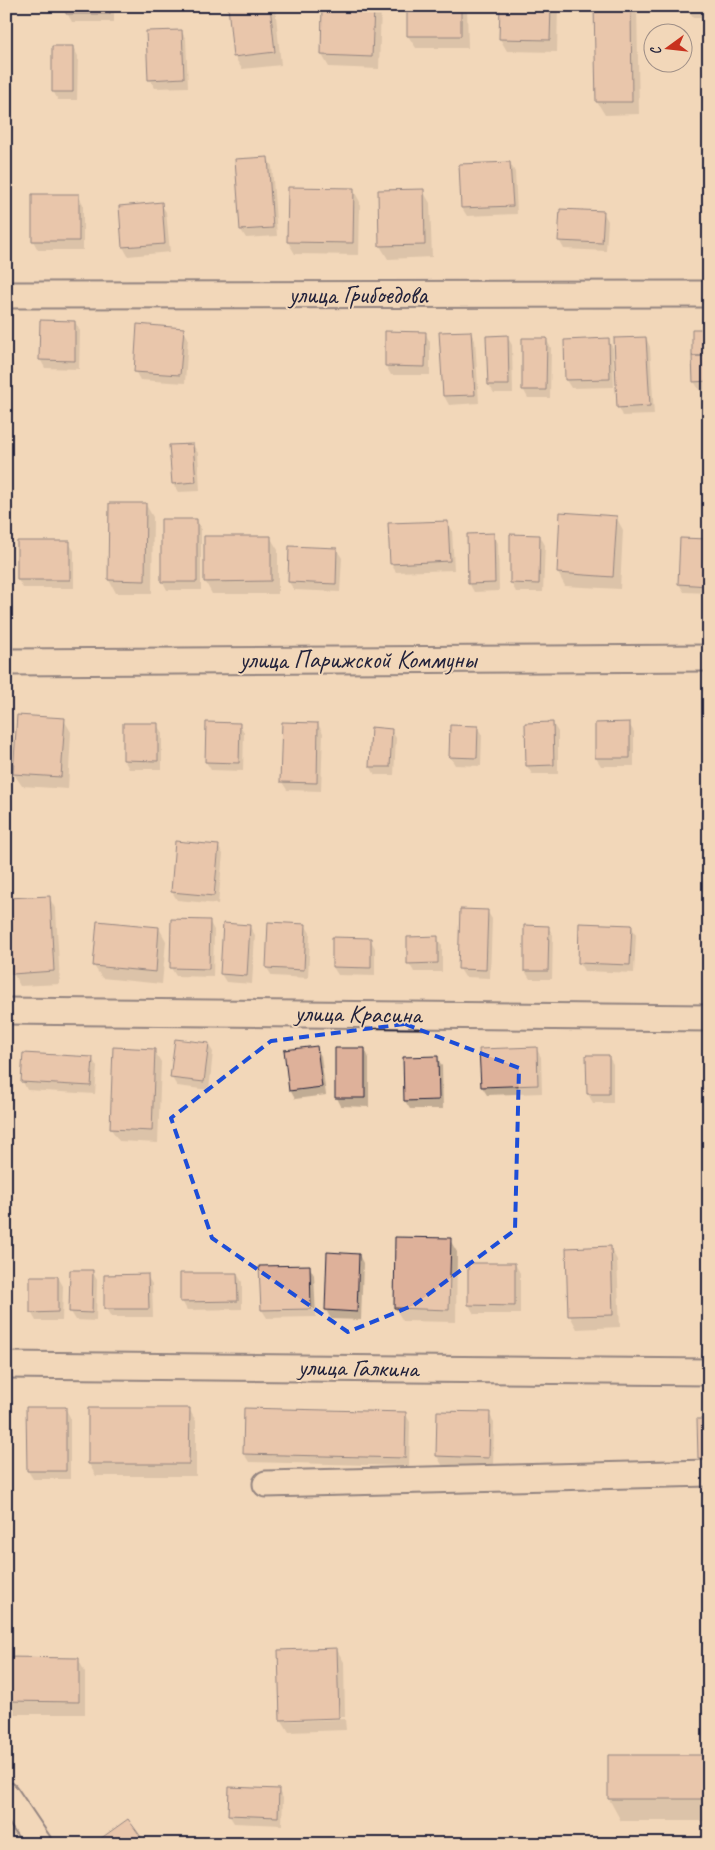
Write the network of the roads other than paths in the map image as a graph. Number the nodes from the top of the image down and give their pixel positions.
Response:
1 (709, 294) edge
2 (6, 295) edge
3 (709, 658) edge
4 (6, 662) edge
5 (6, 1010) edge
6 (709, 1018) edge
7 (6, 1364) edge
8 (709, 1372) edge
9 (709, 1473) edge
10 (266, 1484) dead end
11 (6, 1796) edge
12 (38, 1844) edge

1 - 2 street, улица Грибоедова
3 - 4 street, улица Парижской Коммуны
5 - 6 street, улица Красина
7 - 8 street, улица Галкина
9 - 10 street
11 - 12 street

